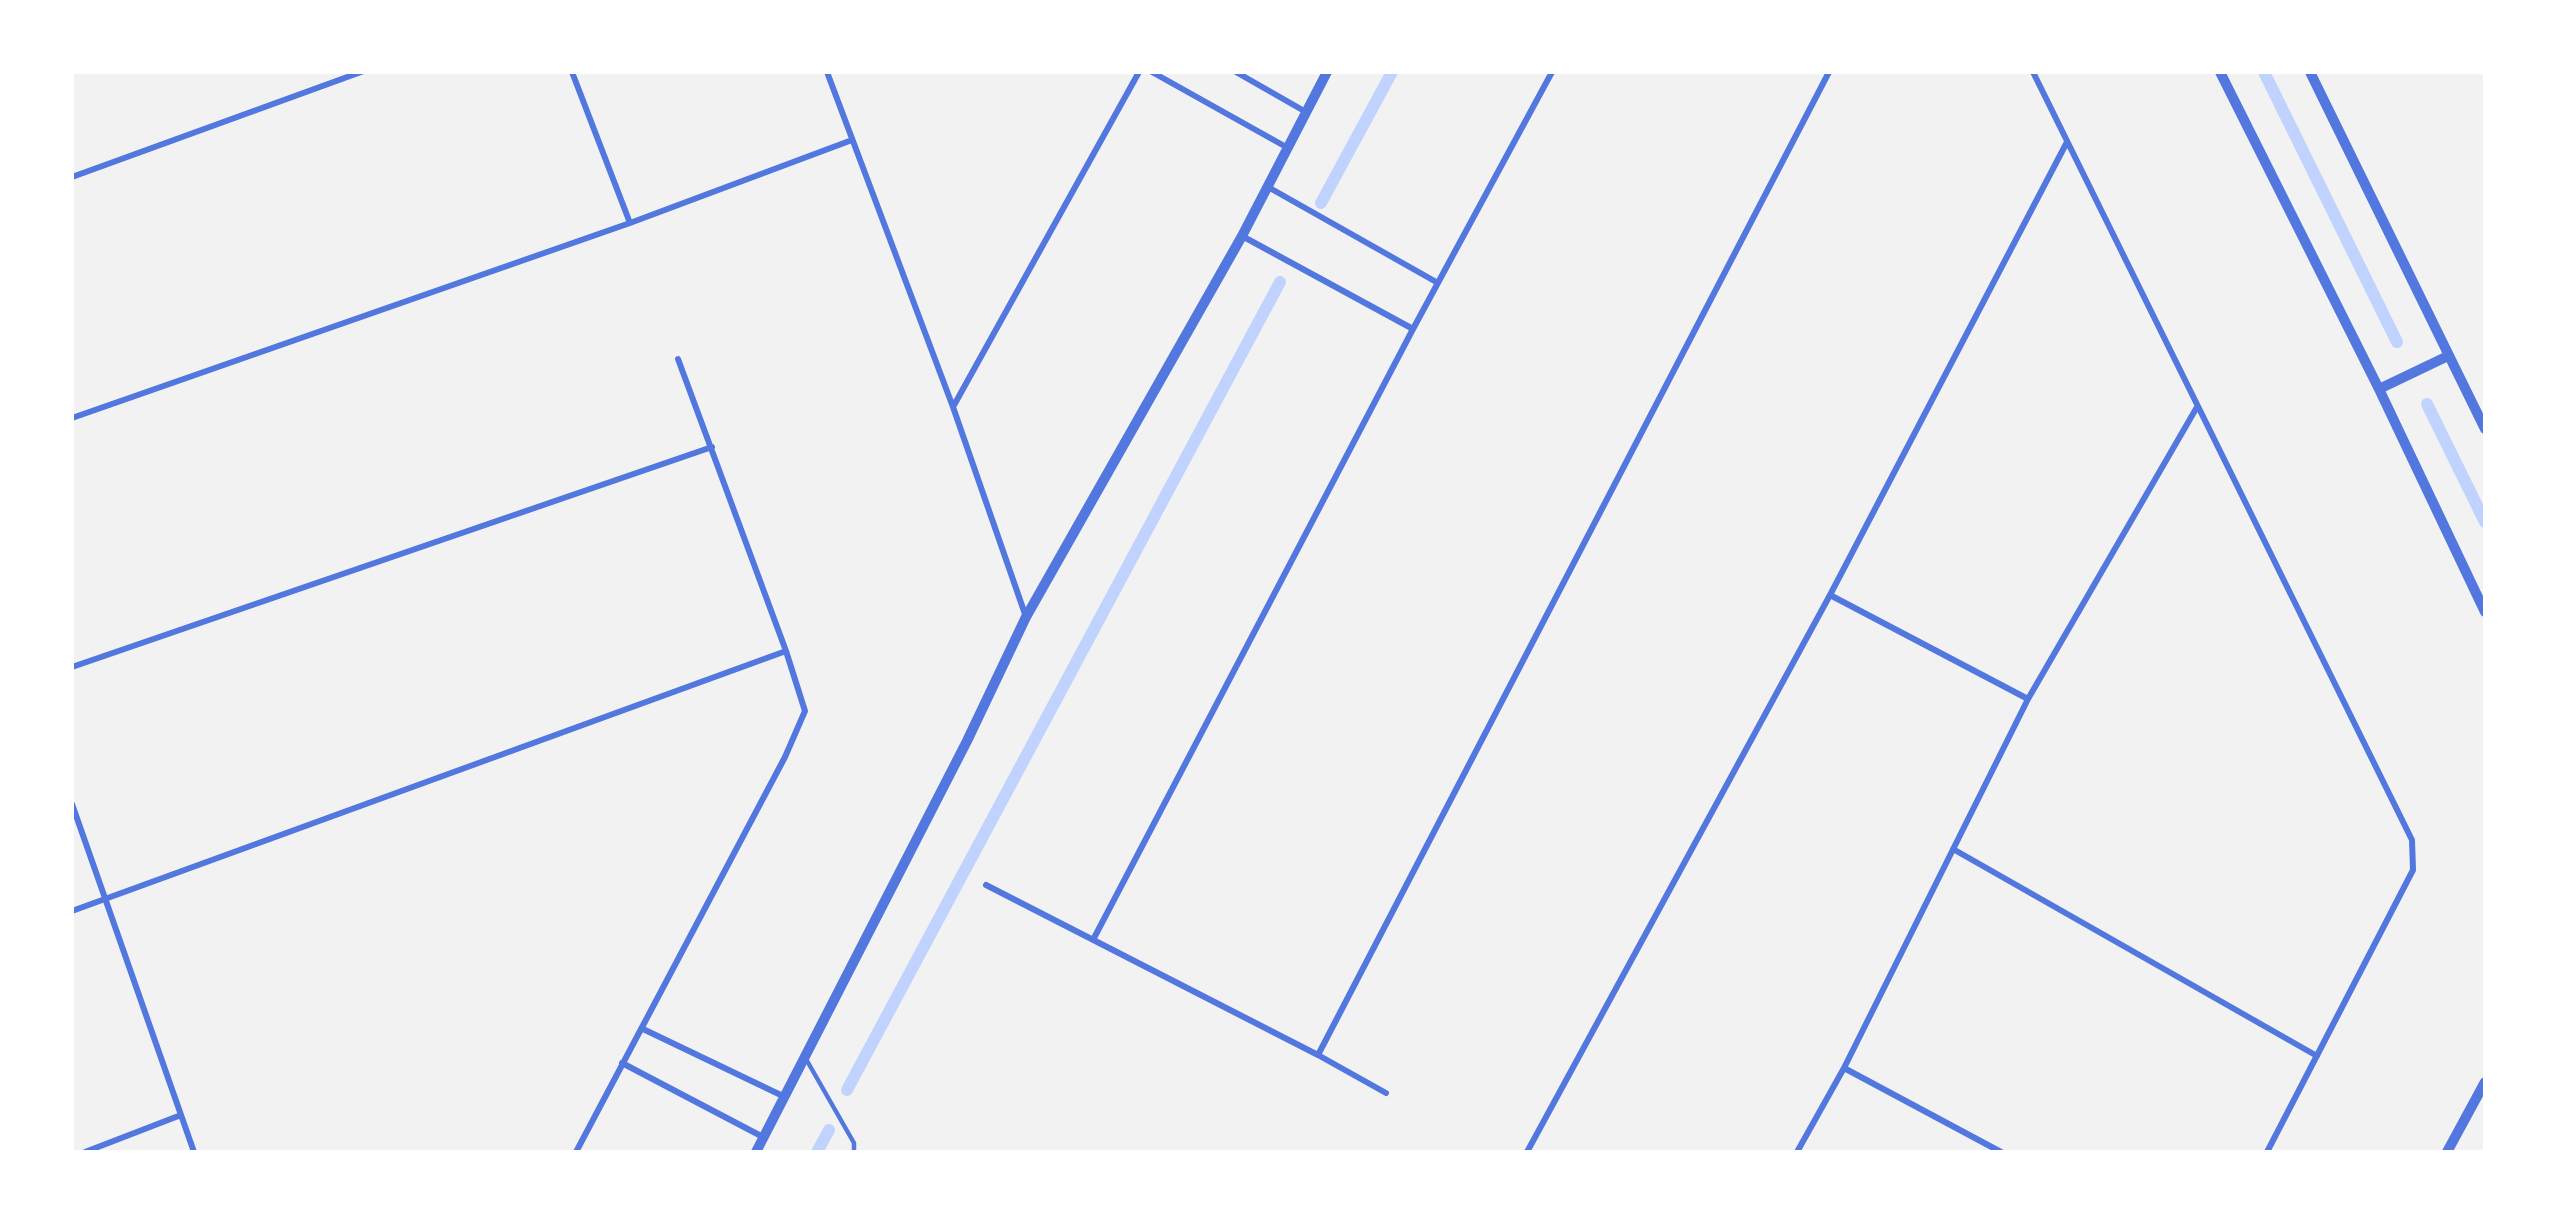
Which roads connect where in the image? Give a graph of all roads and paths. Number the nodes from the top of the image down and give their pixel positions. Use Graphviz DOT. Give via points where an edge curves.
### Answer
graph roads {
  1 [pos="361,72"];
  2 [pos="572,72"];
  3 [pos="827,72"];
  4 [pos="1139,72"];
  5 [pos="1152,72"];
  6 [pos="1236,72"];
  7 [pos="1327,72"];
  8 [pos="1551,72"];
  9 [pos="1829,72"];
  10 [pos="2033,72"];
  11 [pos="2220,72"];
  12 [pos="2310,72"];
  13 [pos="1305,112"];
  14 [pos="852,140"];
  15 [pos="2067,142"];
  16 [pos="1288,148"];
  17 [pos="72,177"];
  18 [pos="1268,187"];
  19 [pos="630,223"];
  20 [pos="1242,236"];
  21 [pos="1438,283"];
  22 [pos="1413,329"];
  23 [pos="2448,356"];
  24 [pos="678,359"];
  25 [pos="2379,389"];
  26 [pos="953,407"];
  27 [pos="2197,407"];
  28 [pos="72,418"];
  29 [pos="2485,429"];
  30 [pos="712,447"];
  31 [pos="1830,595"];
  32 [pos="2485,612"];
  33 [pos="1026,618"];
  34 [pos="786,651"];
  35 [pos="72,667"];
  36 [pos="2028,699"];
  37 [pos="72,804"];
  38 [pos="1953,849"];
  39 [pos="986,885"];
  40 [pos="106,898"];
  41 [pos="72,911"];
  42 [pos="1094,938"];
  43 [pos="643,1029"];
  44 [pos="1318,1055"];
  45 [pos="2318,1056"];
  46 [pos="805,1058"];
  47 [pos="622,1063"];
  48 [pos="1844,1068"];
  49 [pos="2485,1082"];
  50 [pos="1386,1093"];
  51 [pos="785,1097"];
  52 [pos="181,1115"];
  53 [pos="764,1137"];
  54 [pos="85,1152"];
  55 [pos="194,1152"];
  56 [pos="576,1152"];
  57 [pos="756,1152"];
  58 [pos="854,1152"];
  59 [pos="1527,1152"];
  60 [pos="1797,1152"];
  61 [pos="2001,1152"];
  62 [pos="2267,1152"];
  63 [pos="2447,1152"];
  1 -- 17 [label="street"];
  2 -- 19 [label="street"];
  3 -- 14 [label="street"];
  4 -- 26 [label="street"];
  5 -- 16 [label="street"];
  6 -- 13 [label="street"];
  7 -- 13 [label="street"];
  8 -- 21 [label="street"];
  9 -- 44 [label="street"];
  10 -- 15 [label="street"];
  11 -- 25 [label="street"];
  12 -- 23 [label="street"];
  13 -- 16 [label="street"];
  14 -- 19 [label="street"];
  14 -- 26 [label="street"];
  15 -- 27 [label="street"];
  15 -- 31 [label="street"];
  16 -- 18 [label="street"];
  18 -- 20 [label="street"];
  18 -- 21 [label="street"];
  19 -- 28 [label="street"];
  20 -- 22 [label="street"];
  20 -- 33 [label="street"];
  21 -- 22 [label="street"];
  22 -- 42 [label="street"];
  23 -- 25 [label="street"];
  23 -- 29 [label="street"];
  24 -- 30 [label="street"];
  25 -- 32 [label="street"];
  26 -- 33 [label="street"];
  27 -- 36 [label="street"];
  27 -- 45 [label="street" via="2412,840 2413,870"];
  30 -- 34 [label="street"];
  30 -- 35 [label="street"];
  31 -- 36 [label="street"];
  31 -- 59 [label="street"];
  33 -- 46 [label="street"];
  34 -- 40 [label="street"];
  34 -- 43 [label="street" via="805,711 785,757"];
  36 -- 38 [label="street"];
  37 -- 40 [label="street"];
  38 -- 45 [label="street"];
  38 -- 48 [label="street"];
  39 -- 42 [label="street"];
  40 -- 41 [label="street"];
  40 -- 52 [label="street"];
  42 -- 44 [label="street"];
  43 -- 47 [label="street"];
  43 -- 51 [label="street"];
  44 -- 50 [label="street"];
  45 -- 62 [label="street"];
  46 -- 51 [label="street"];
  46 -- 58 [label="lane" via="854,1143"];
  47 -- 53 [label="street"];
  47 -- 56 [label="street"];
  48 -- 60 [label="street"];
  48 -- 61 [label="street"];
  49 -- 63 [label="street"];
  51 -- 53 [label="street"];
  52 -- 54 [label="street"];
  52 -- 55 [label="street"];
  53 -- 57 [label="street"];
}
